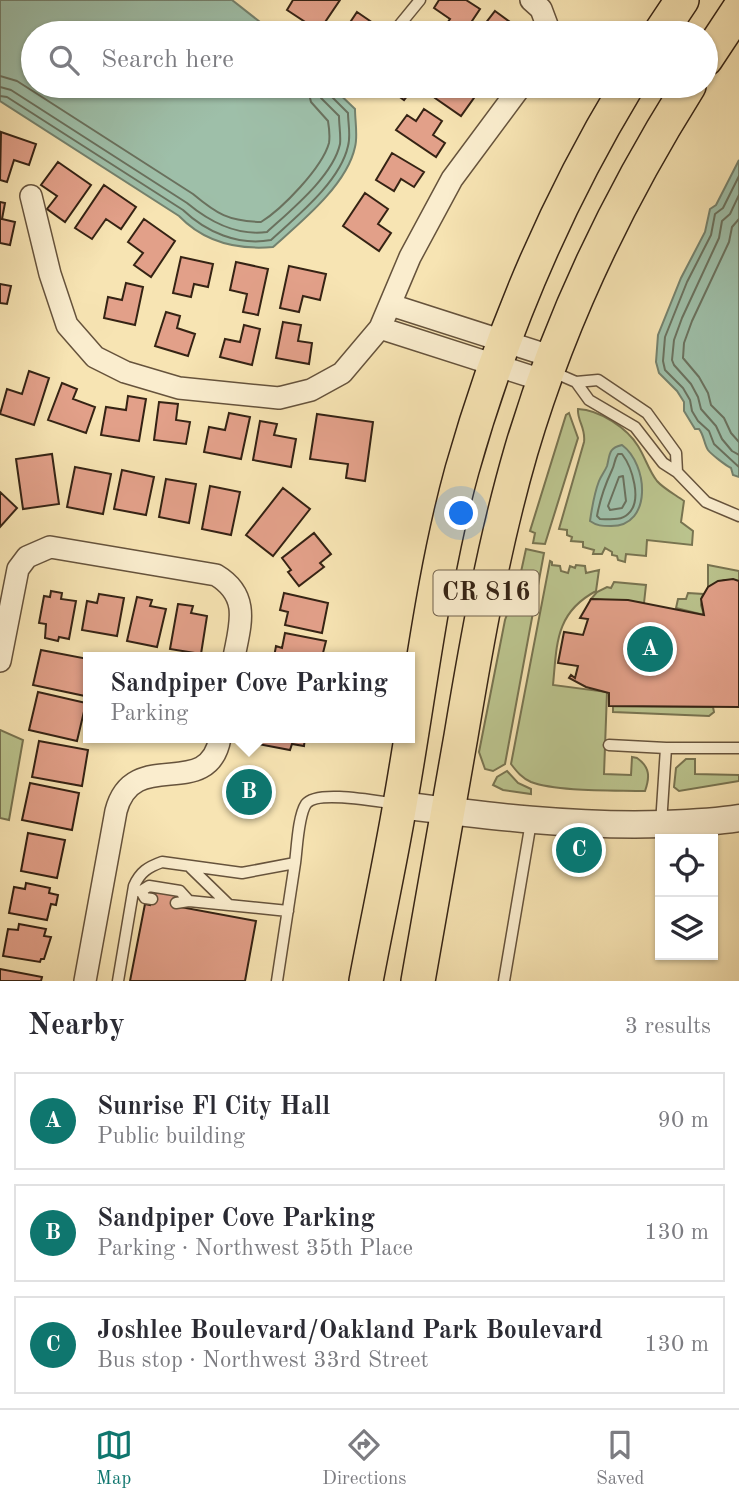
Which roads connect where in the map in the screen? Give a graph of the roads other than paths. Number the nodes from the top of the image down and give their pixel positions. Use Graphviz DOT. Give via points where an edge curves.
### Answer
graph roads {
  1 [pos="420,0"];
  2 [pos="531,0"];
  3 [pos="682,0"];
  4 [pos="739,9"];
  5 [pos="403,21"];
  6 [pos="546,21"];
  7 [pos="668,21"];
  8 [pos="718,41"];
  9 [pos="512,98"];
  10 [pos="620,98"];
  11 [pos="682,98"];
  12 [pos="31,196"];
  13 [pos="391,305"];
  14 [pos="380,328"];
  15 [pos="500,354"];
  16 [pos="556,373"];
  17 [pos="677,472"];
  18 [pos="739,516"];
  19 [pos="235,652"];
  20 [pos="0,661"];
  21 [pos="415,714"];
  22 [pos="219,743"];
  23 [pos="410,743"];
  24 [pos="609,745"];
  25 [pos="666,748"];
  26 [pos="739,748"];
  27 [pos="400,805"];
  28 [pos="448,811"];
  29 [pos="739,818"];
  30 [pos="531,819"];
  31 [pos="660,824"];
  32 [pos="295,863"];
  33 [pos="190,867"];
  34 [pos="137,891"];
  35 [pos="152,899"];
  36 [pos="189,901"];
  37 [pos="176,903"];
  38 [pos="229,905"];
  39 [pos="288,911"];
  40 [pos="85,981"];
  41 [pos="117,981"];
  42 [pos="277,981"];
  43 [pos="366,981"];
  44 [pos="418,981"];
  45 [pos="504,981"];
  1 -- 5 [label="lane"];
  2 -- 6 [label="street"];
  3 -- 7 [label="main road"];
  4 -- 8 [label="main road"];
  9 -- 13 [label="street" via="452,179 410,257"];
  10 -- 15 [label="main road, CR 816" via="565,201"];
  11 -- 16 [label="main road, CR 816" via="613,219 573,306"];
  12 -- 14 [label="street" via="67,325 95,357 125,372 179,388 279,398 311,390 342,373"];
  13 -- 14 [label="street"];
  13 -- 15 [label="street"];
  14 -- 15 [label="street"];
  15 -- 16 [label="street"];
  15 -- 21 [label="main road, CR 816" via="440,562"];
  16 -- 17 [label="lane" via="589,400 635,427 663,463"];
  16 -- 17 [label="lane" via="598,380 647,413 676,453"];
  16 -- 28 [label="main road, CR 816" via="521,450 500,529"];
  17 -- 18 [label="lane" via="706,502"];
  19 -- 20 [label="street" via="243,612 233,590 216,575 50,547 36,551 20,565"];
  22 -- 40 [label="street" via="203,767 144,776 120,799"];
  23 -- 27 [label="main road, CR 816"];
  24 -- 25 [label="lane"];
  25 -- 26 [label="lane"];
  25 -- 31 [label="lane"];
  27 -- 28 [label="street"];
  27 -- 32 [label="lane" via="336,797 311,800 303,813"];
  27 -- 43 [label="main road, CR 816"];
  28 -- 30 [label="street"];
  28 -- 44 [label="main road, CR 816"];
  29 -- 31 [label="street"];
  30 -- 31 [label="street"];
  30 -- 45 [label="lane"];
  32 -- 33 [label="lane" via="242,873"];
  32 -- 39 [label="lane"];
  33 -- 34 [label="lane" via="162,862 150,866 137,879"];
  33 -- 38 [label="lane"];
  34 -- 35 [label="lane"];
  34 -- 36 [label="lane" via="149,886 180,891"];
  34 -- 41 [label="lane"];
  36 -- 37 [label="lane"];
  36 -- 38 [label="lane"];
  38 -- 39 [label="lane"];
  39 -- 42 [label="lane"];
}
